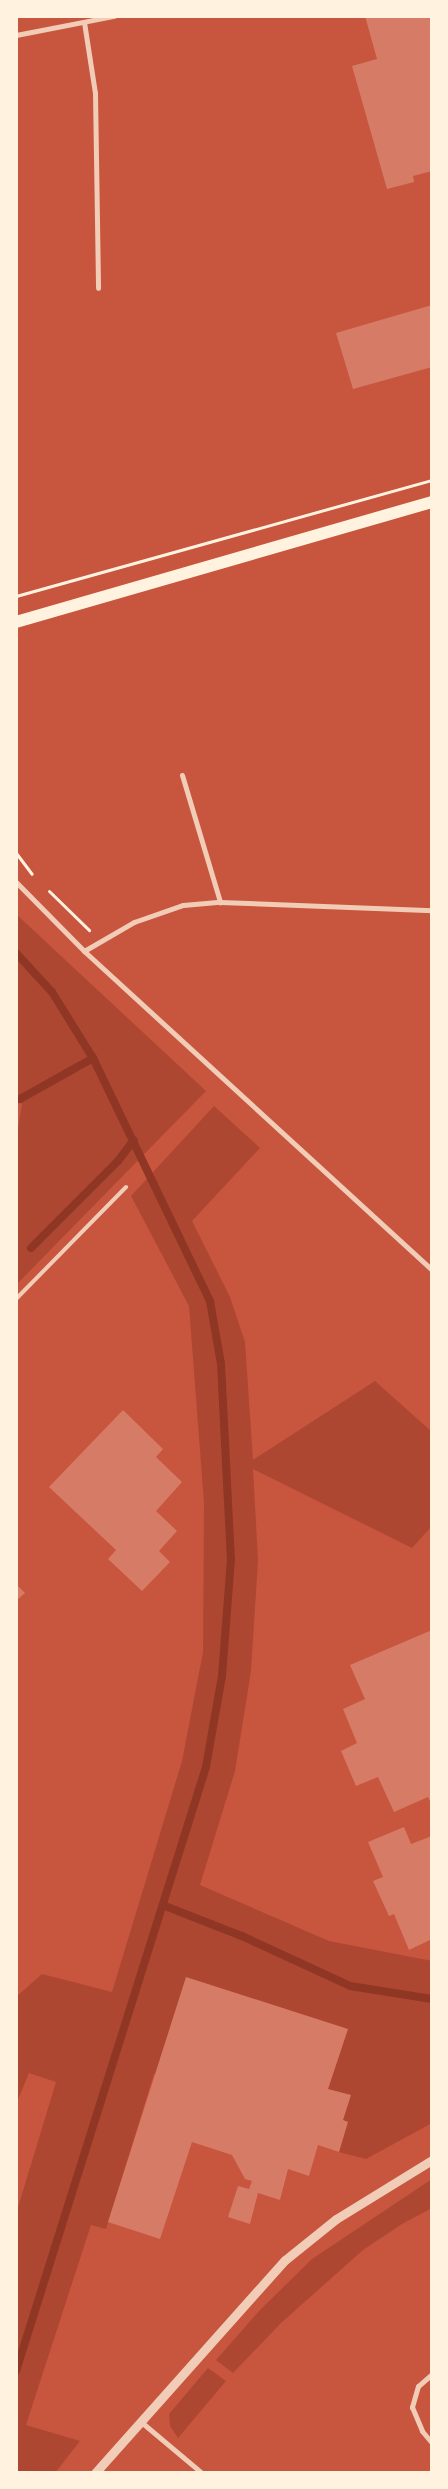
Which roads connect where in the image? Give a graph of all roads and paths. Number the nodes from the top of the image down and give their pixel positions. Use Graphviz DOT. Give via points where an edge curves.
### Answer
graph roads {
  1 [pos="114,16"];
  2 [pos="84,22"];
  3 [pos="16,35"];
  4 [pos="98,288"];
  5 [pos="432,480"];
  6 [pos="432,502"];
  7 [pos="16,596"];
  8 [pos="16,622"];
  9 [pos="182,775"];
  10 [pos="16,882"];
  11 [pos="220,902"];
  12 [pos="432,910"];
  13 [pos="84,951"];
  14 [pos="126,1187"];
  15 [pos="432,1270"];
  16 [pos="16,1299"];
  17 [pos="432,2160"];
  18 [pos="432,2374"];
  19 [pos="140,2421"];
  20 [pos="432,2443"];
  21 [pos="95,2473"];
  22 [pos="202,2473"];
  1 -- 2 [label="street"];
  2 -- 3 [label="street"];
  2 -- 4 [label="street" via="95,93"];
  5 -- 7 [label="path"];
  6 -- 8 [label="main road"];
  9 -- 11 [label="street"];
  10 -- 13 [label="street"];
  11 -- 12 [label="street"];
  11 -- 13 [label="street" via="183,904 159,911"];
  13 -- 15 [label="street"];
  14 -- 16 [label="lane"];
  17 -- 19 [label="street" via="336,2219 291,2255 266,2278"];
  18 -- 20 [label="street" via="418,2386 412,2407 422,2431"];
  19 -- 21 [label="street"];
  19 -- 22 [label="street"];
}
